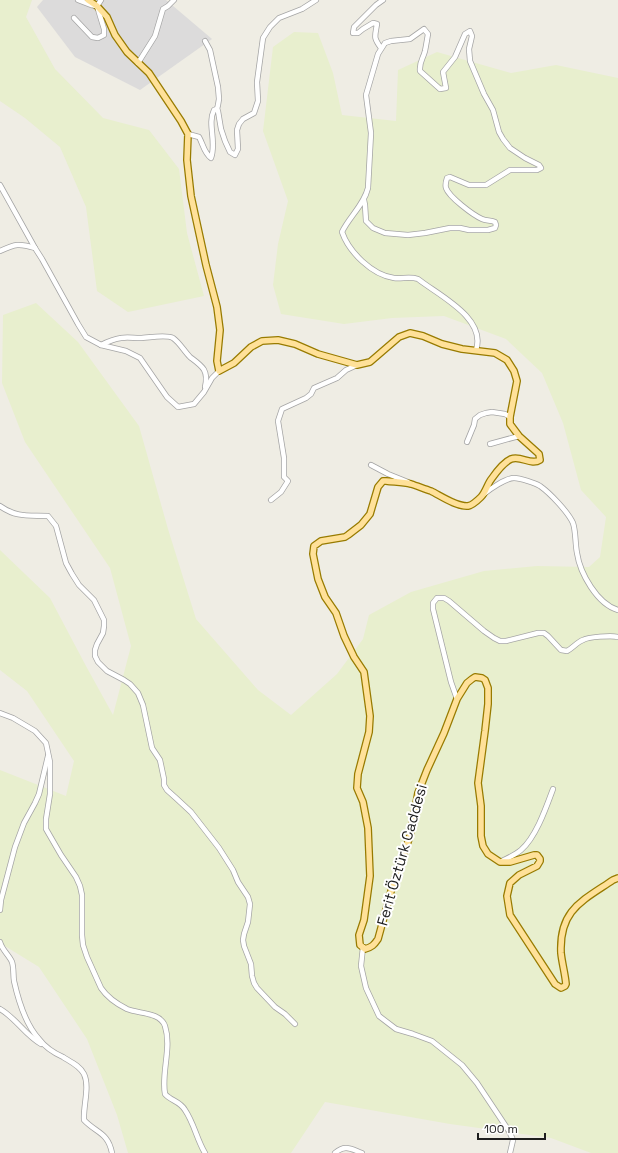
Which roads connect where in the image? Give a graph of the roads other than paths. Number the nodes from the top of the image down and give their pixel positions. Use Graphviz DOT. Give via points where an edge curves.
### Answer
graph roads {
  1 [pos="78,0"];
  2 [pos="88,0"];
  3 [pos="101,0"];
  4 [pos="174,0"];
  5 [pos="316,0"];
  6 [pos="383,0"];
  7 [pos="97,6"];
  8 [pos="74,18"];
  9 [pos="205,41"];
  10 [pos="381,48"];
  11 [pos="138,63"];
  12 [pos="217,109"];
  13 [pos="188,134"];
  14 [pos="0,185"];
  15 [pos="364,200"];
  16 [pos="35,248"];
  17 [pos="0,251"];
  18 [pos="100,345"];
  19 [pos="476,350"];
  20 [pos="358,365"];
  21 [pos="219,371"];
  22 [pos="204,392"];
  23 [pos="510,417"];
  24 [pos="519,436"];
  25 [pos="467,442"];
  26 [pos="490,444"];
  27 [pos="371,465"];
  28 [pos="411,484"];
  29 [pos="482,496"];
  30 [pos="271,500"];
  31 [pos="0,506"];
  32 [pos="618,610"];
  33 [pos="618,637"];
  34 [pos="457,699"];
  35 [pos="0,713"];
  36 [pos="48,755"];
  37 [pos="553,789"];
  38 [pos="500,862"];
  39 [pos="618,878"];
  40 [pos="0,910"];
  41 [pos="0,942"];
  42 [pos="362,947"];
  43 [pos="0,1009"];
  44 [pos="295,1024"];
  45 [pos="46,1047"];
  46 [pos="112,1153"];
  47 [pos="205,1153"];
  48 [pos="334,1153"];
  49 [pos="362,1153"];
  50 [pos="510,1153"];
  1 -- 7 [label="street"];
  2 -- 7 [label="main road"];
  3 -- 7 [label="street"];
  4 -- 11 [label="street" via="163,9 155,36"];
  5 -- 12 [label="street" via="302,9 278,18 266,32 257,82 258,101 254,113 239,124 238,149 235,155 230,152 225,141"];
  6 -- 10 [label="street" via="354,27 353,33 358,33 373,23 377,24 374,36"];
  7 -- 8 [label="street" via="104,35 92,37"];
  7 -- 11 [label="main road" via="107,17 127,52"];
  9 -- 12 [label="street" via="210,50 218,87"];
  10 -- 15 [label="street" via="366,95 371,133 368,188"];
  10 -- 15 [label="street" via="385,43 410,39 424,30 428,34 420,71 440,89 446,88 444,72 455,57 465,34 470,31 470,61 493,110 499,132 510,148 541,168 510,170 486,185 469,185 447,178 447,190 462,207 483,220 495,222 495,228 488,230 450,228 425,233 385,233 373,228 366,221"];
  11 -- 13 [label="main road" via="149,73"];
  12 -- 13 [label="street" via="211,115 211,158 206,154 199,137"];
  13 -- 21 [label="main road" via="187,160 191,196 217,307 220,330 217,361"];
  14 -- 16 [label="street"];
  15 -- 19 [label="street" via="342,232 351,249 364,264 381,273 393,278 418,279 445,297 473,324 478,344"];
  16 -- 17 [label="street" via="13,245"];
  16 -- 18 [label="street" via="86,337"];
  18 -- 22 [label="street" via="140,358 167,397 178,407 194,404"];
  18 -- 22 [label="street" via="121,338 172,337 200,364 206,374"];
  19 -- 20 [label="main road" via="442,344 410,333 399,337 370,362"];
  19 -- 23 [label="main road" via="495,353 507,360 514,370 517,381"];
  20 -- 21 [label="main road" via="278,340 262,341 251,347 234,364"];
  20 -- 30 [label="street" via="314,388 306,398 282,409 278,421 284,476 288,481 282,492"];
  21 -- 22 [label="street"];
  23 -- 24 [label="main road" via="510,424"];
  23 -- 25 [label="street" via="492,412 480,415 475,419"];
  24 -- 26 [label="street"];
  24 -- 29 [label="main road" via="539,454 540,460 534,462 521,458 512,459 503,465 490,481"];
  27 -- 28 [label="street"];
  28 -- 29 [label="main road, Ferit Öztürk Caddesi" via="462,505 473,504"];
  28 -- 42 [label="main road, Ferit Öztürk Caddesi" via="383,481 378,487 370,514 360,525 344,537 320,541 314,546 313,554 325,597 336,613 344,636 364,672 370,716 357,788 368,828 370,876 368,900 359,935"];
  29 -- 32 [label="street" via="514,478 540,486 570,517 575,529 578,559 590,587 608,605"];
  31 -- 44 [label="street" via="18,515 48,516 56,526 69,568 79,585 94,600 104,620 103,633 97,644 95,656 107,671 130,684 138,694 143,705 152,748 160,760 164,785 191,812 219,848 248,897 250,904 244,946 254,982 261,993"];
  33 -- 34 [label="street" via="588,638 568,651 561,650 544,633 500,640 484,631 450,601 438,598 433,603 433,609"];
  34 -- 38 [label="main road, Ferit Öztürk Caddesi" via="472,679 479,677 485,680 488,704 478,783 481,836 488,854"];
  34 -- 42 [label="main road, Ferit Öztürk Caddesi" via="418,793 410,836 378,939 370,948"];
  35 -- 36 [label="street" via="38,733 46,743"];
  36 -- 40 [label="street" via="39,794 15,847"];
  36 -- 47 [label="street" via="50,794 46,829 80,886 84,951 101,988 112,1000 126,1008 155,1016 163,1021 167,1047 165,1094 179,1102 186,1110"];
  37 -- 38 [label="street" via="539,824 526,846"];
  38 -- 39 [label="main road" via="510,862 534,855 540,859 537,866 518,875 510,883 507,896 510,915 555,984 561,988 566,984 561,953 563,927 568,916 578,903"];
  41 -- 45 [label="street" via="12,961 14,980 26,1017"];
  42 -- 50 [label="street" via="360,966 378,1016 396,1029 432,1041 462,1065 509,1131 513,1140"];
  43 -- 45 [label="street"];
  45 -- 46 [label="street" via="82,1070 85,1081 84,1120 104,1134"];
  48 -- 49 [label="street" via="340,1148"];
}
